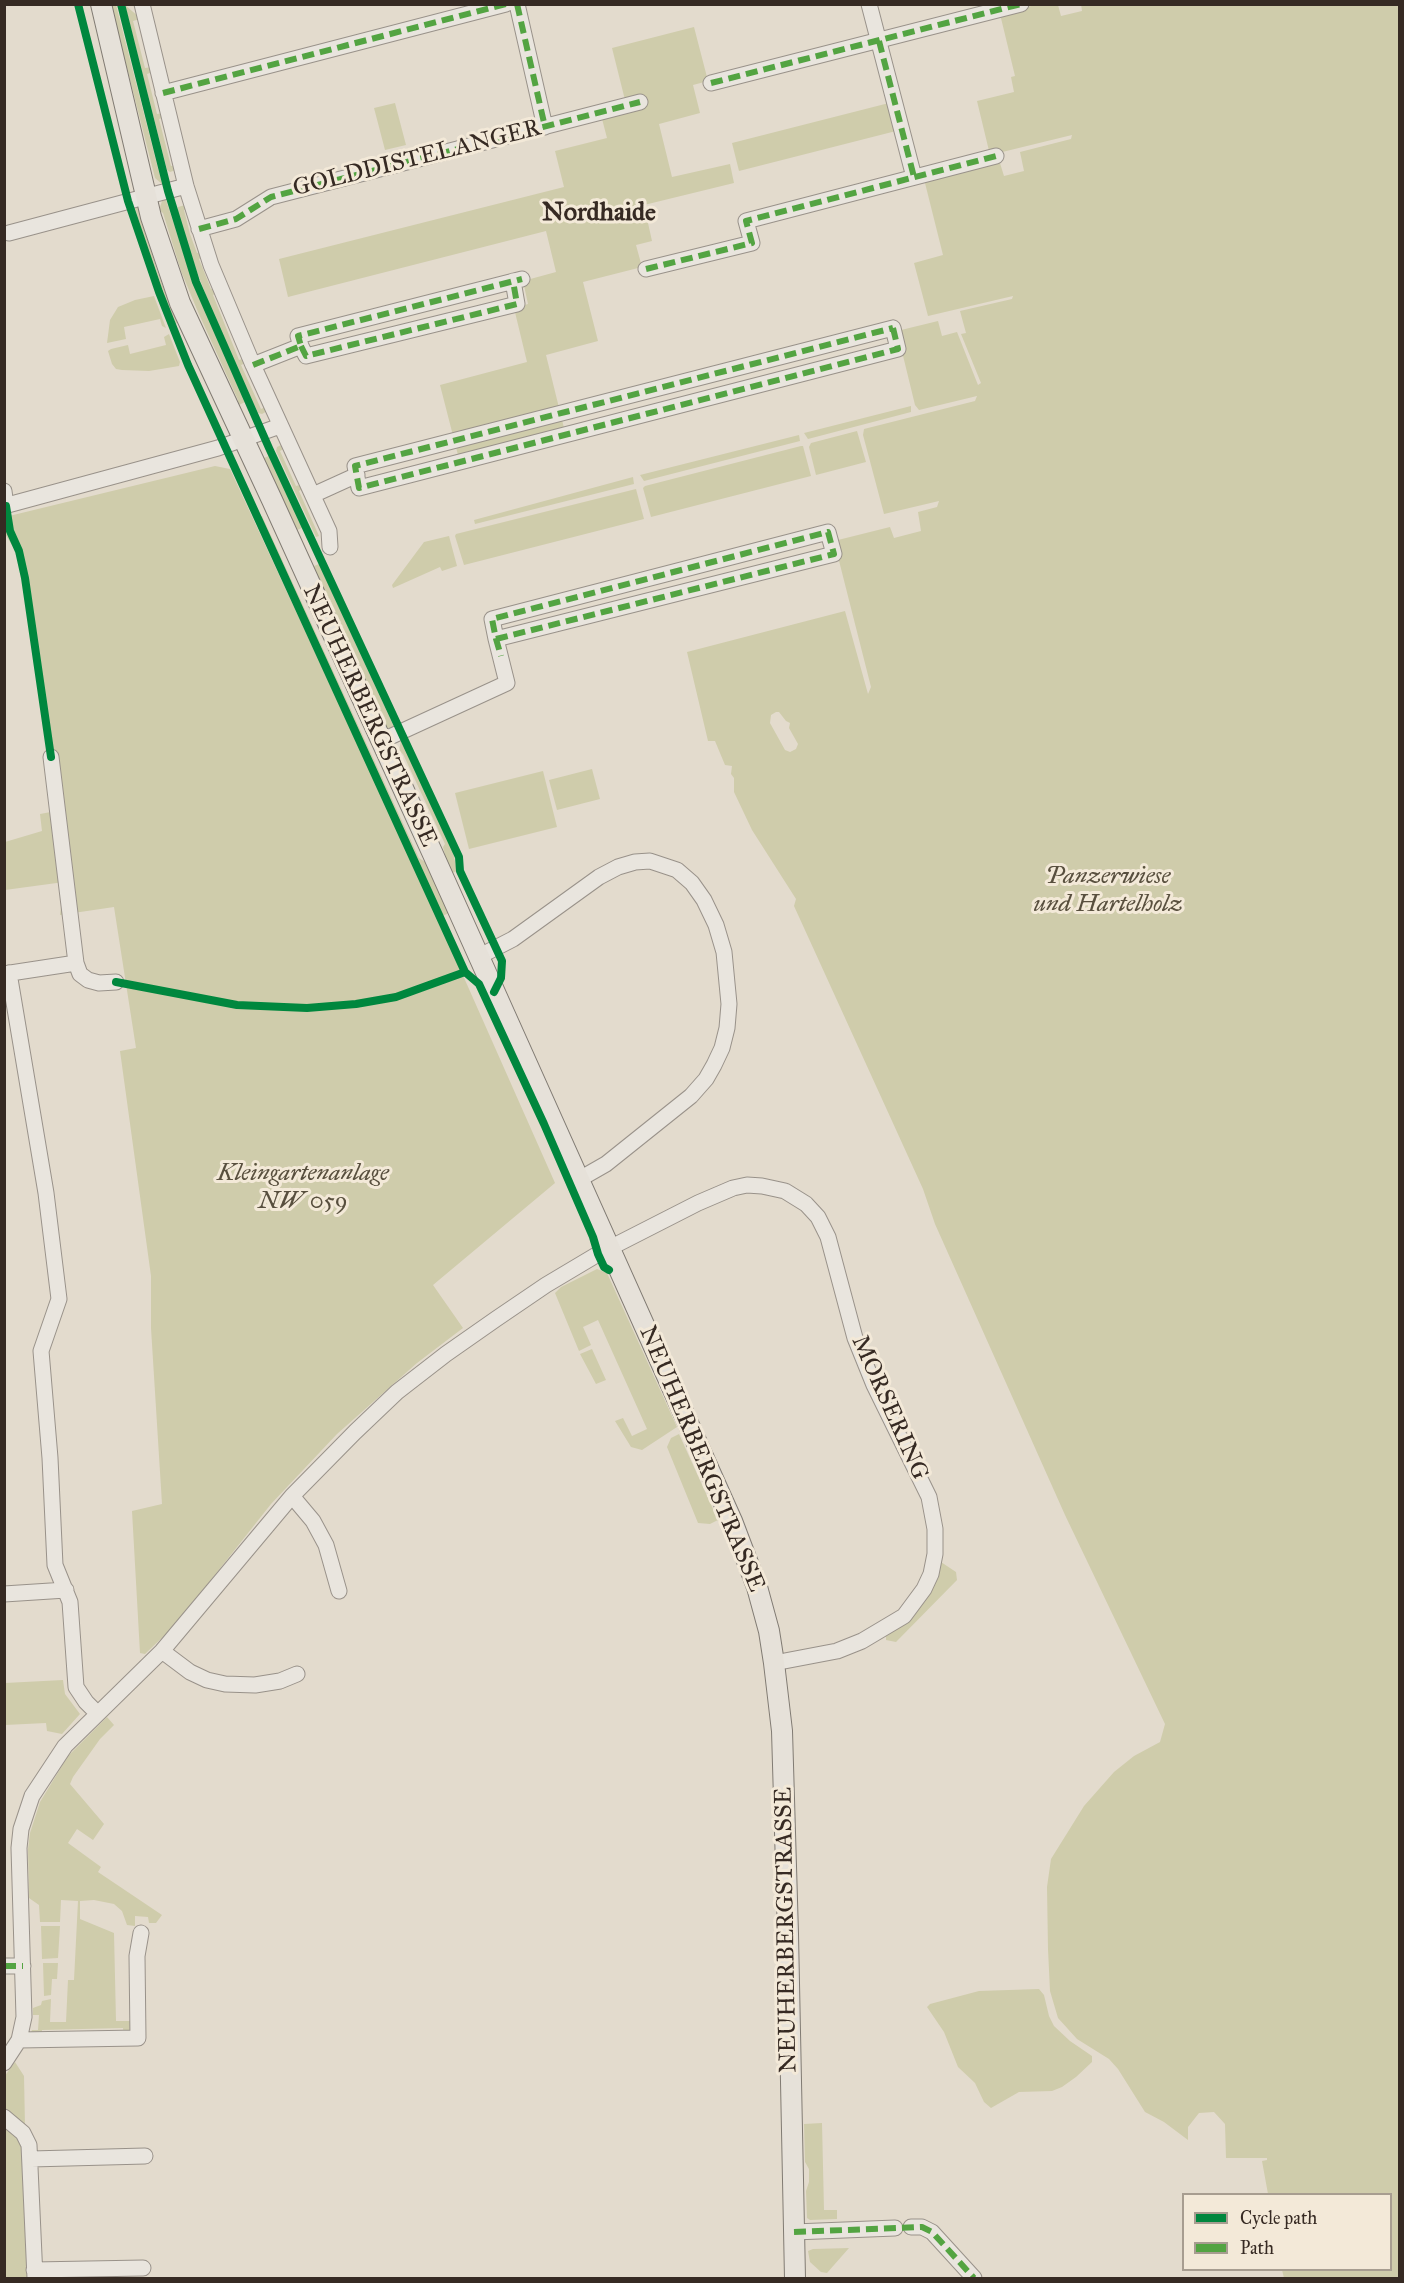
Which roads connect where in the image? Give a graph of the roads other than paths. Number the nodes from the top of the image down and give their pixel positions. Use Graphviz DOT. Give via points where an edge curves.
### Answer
graph roads {
  1 [pos="101,4"];
  2 [pos="142,4"];
  3 [pos="506,4"];
  4 [pos="517,4"];
  5 [pos="869,4"];
  6 [pos="1021,4"];
  7 [pos="879,41"];
  8 [pos="711,83"];
  9 [pos="163,93"];
  10 [pos="640,102"];
  11 [pos="545,127"];
  12 [pos="996,156"];
  13 [pos="914,177"];
  14 [pos="186,186"];
  15 [pos="146,196"];
  16 [pos="199,229"];
  17 [pos="9,234"];
  18 [pos="646,269"];
  19 [pos="325,329"];
  20 [pos="301,345"];
  21 [pos="330,350"];
  22 [pos="798,352"];
  23 [pos="253,365"];
  24 [pos="803,374"];
  25 [pos="634,394"];
  26 [pos="640,416"];
  27 [pos="280,426"];
  28 [pos="506,427"];
  29 [pos="243,440"];
  30 [pos="443,444"];
  31 [pos="512,449"];
  32 [pos="448,465"];
  33 [pos="357,475"];
  34 [pos="313,495"];
  35 [pos="5,501"];
  36 [pos="330,547"];
  37 [pos="662,573"];
  38 [pos="667,595"];
  39 [pos="496,639"];
  40 [pos="381,741"];
  41 [pos="51,757"];
  42 [pos="478,957"];
  43 [pos="76,963"];
  44 [pos="7,973"];
  45 [pos="116,982"];
  46 [pos="578,1180"];
  47 [pos="609,1249"];
  48 [pos="292,1496"];
  49 [pos="66,1590"];
  50 [pos="339,1591"];
  51 [pos="4,1594"];
  52 [pos="162,1651"];
  53 [pos="774,1663"];
  54 [pos="297,1674"];
  55 [pos="97,1713"];
  56 [pos="141,1933"];
  57 [pos="4,1966"];
  58 [pos="22,1966"];
  59 [pos="19,2040"];
  60 [pos="4,2063"];
  61 [pos="4,2117"];
  62 [pos="145,2156"];
  63 [pos="31,2160"];
  64 [pos="911,2227"];
  65 [pos="895,2228"];
  66 [pos="794,2232"];
  67 [pos="143,2268"];
  68 [pos="961,2271"];
  69 [pos="35,2274"];
  70 [pos="795,2278"];
  71 [pos="974,2278"];
  1 -- 15 [label="main road, NEUHERBERGSTRASSE"];
  2 -- 9 [label="street, NEUHERBERGSTRASSE"];
  3 -- 9 [label="street"];
  4 -- 11 [label="street"];
  5 -- 7 [label="street"];
  6 -- 7 [label="street"];
  7 -- 8 [label="street"];
  7 -- 13 [label="street"];
  9 -- 14 [label="street, NEUHERBERGSTRASSE"];
  10 -- 11 [label="street, GOLDDISTELANGER"];
  11 -- 16 [label="street, GOLDDISTELANGER" via="271,197 236,219"];
  12 -- 13 [label="street"];
  13 -- 18 [label="street" via="746,222 752,243"];
  14 -- 15 [label="street"];
  14 -- 16 [label="street, NEUHERBERGSTRASSE"];
  15 -- 17 [label="street"];
  15 -- 29 [label="main road, NEUHERBERGSTRASSE" via="180,303"];
  16 -- 23 [label="street, NEUHERBERGSTRASSE"];
  19 -- 20 [label="street" via="298,336"];
  19 -- 21 [label="street"];
  19 -- 21 [label="street" via="517,280 518,304"];
  20 -- 21 [label="street" via="306,356"];
  20 -- 23 [label="street"];
  22 -- 24 [label="street"];
  22 -- 24 [label="street" via="892,327 898,349"];
  22 -- 25 [label="street"];
  23 -- 27 [label="street, NEUHERBERGSTRASSE"];
  24 -- 26 [label="street"];
  25 -- 26 [label="street"];
  25 -- 28 [label="street"];
  26 -- 31 [label="street"];
  27 -- 29 [label="street"];
  27 -- 34 [label="street, NEUHERBERGSTRASSE"];
  28 -- 30 [label="street"];
  28 -- 31 [label="street"];
  29 -- 35 [label="street"];
  29 -- 40 [label="main road, NEUHERBERGSTRASSE"];
  30 -- 32 [label="street"];
  30 -- 33 [label="street" via="354,466"];
  31 -- 32 [label="street"];
  32 -- 33 [label="street" via="359,488"];
  33 -- 34 [label="street"];
  34 -- 36 [label="street, NEUHERBERGSTRASSE" via="329,531"];
  37 -- 38 [label="street"];
  37 -- 38 [label="street" via="828,532 834,554"];
  37 -- 39 [label="street" via="492,619"];
  38 -- 39 [label="street"];
  39 -- 40 [label="street" via="507,683"];
  40 -- 42 [label="main road, NEUHERBERGSTRASSE"];
  41 -- 43 [label="street"];
  42 -- 46 [label="main road, NEUHERBERGSTRASSE"];
  42 -- 46 [label="street" via="513,939 599,877 635,862 660,863 677,870 692,883 716,925 724,952 729,1004 727,1028 714,1065 691,1096 606,1164"];
  43 -- 44 [label="street"];
  43 -- 45 [label="street" via="80,974 88,980"];
  44 -- 49 [label="street" via="46,1193 59,1299 40,1351 55,1565"];
  46 -- 47 [label="main road, NEUHERBERGSTRASSE"];
  47 -- 48 [label="street, MORSERING" via="546,1285 397,1392"];
  47 -- 53 [label="main road, NEUHERBERGSTRASSE" via="736,1531 757,1587"];
  47 -- 53 [label="street, MORSERING" via="698,1203 747,1185 795,1196 818,1217 828,1237 855,1338 929,1497 934,1514 935,1554 924,1589 904,1616 837,1651"];
  48 -- 50 [label="street" via="313,1521 326,1545"];
  48 -- 52 [label="street, MORSERING"];
  49 -- 51 [label="street"];
  49 -- 55 [label="street" via="76,1687"];
  52 -- 54 [label="street" via="190,1672 225,1684 255,1685"];
  52 -- 55 [label="street, MORSERING"];
  53 -- 66 [label="main road, NEUHERBERGSTRASSE" via="782,1731"];
  55 -- 58 [label="street, MORSERING" via="65,1746 45,1775 32,1796 21,1829"];
  56 -- 59 [label="street" via="137,1956 138,2038"];
  57 -- 58 [label="street"];
  58 -- 59 [label="street, MORSERING" via="24,2017"];
  59 -- 60 [label="street"];
  61 -- 63 [label="street" via="23,2133"];
  62 -- 63 [label="street"];
  63 -- 69 [label="street"];
  64 -- 68 [label="street" via="932,2232"];
  65 -- 66 [label="street"];
  66 -- 70 [label="main road, NEUHERBERGSTRASSE"];
  67 -- 69 [label="street"];
  68 -- 71 [label="street"];
}
